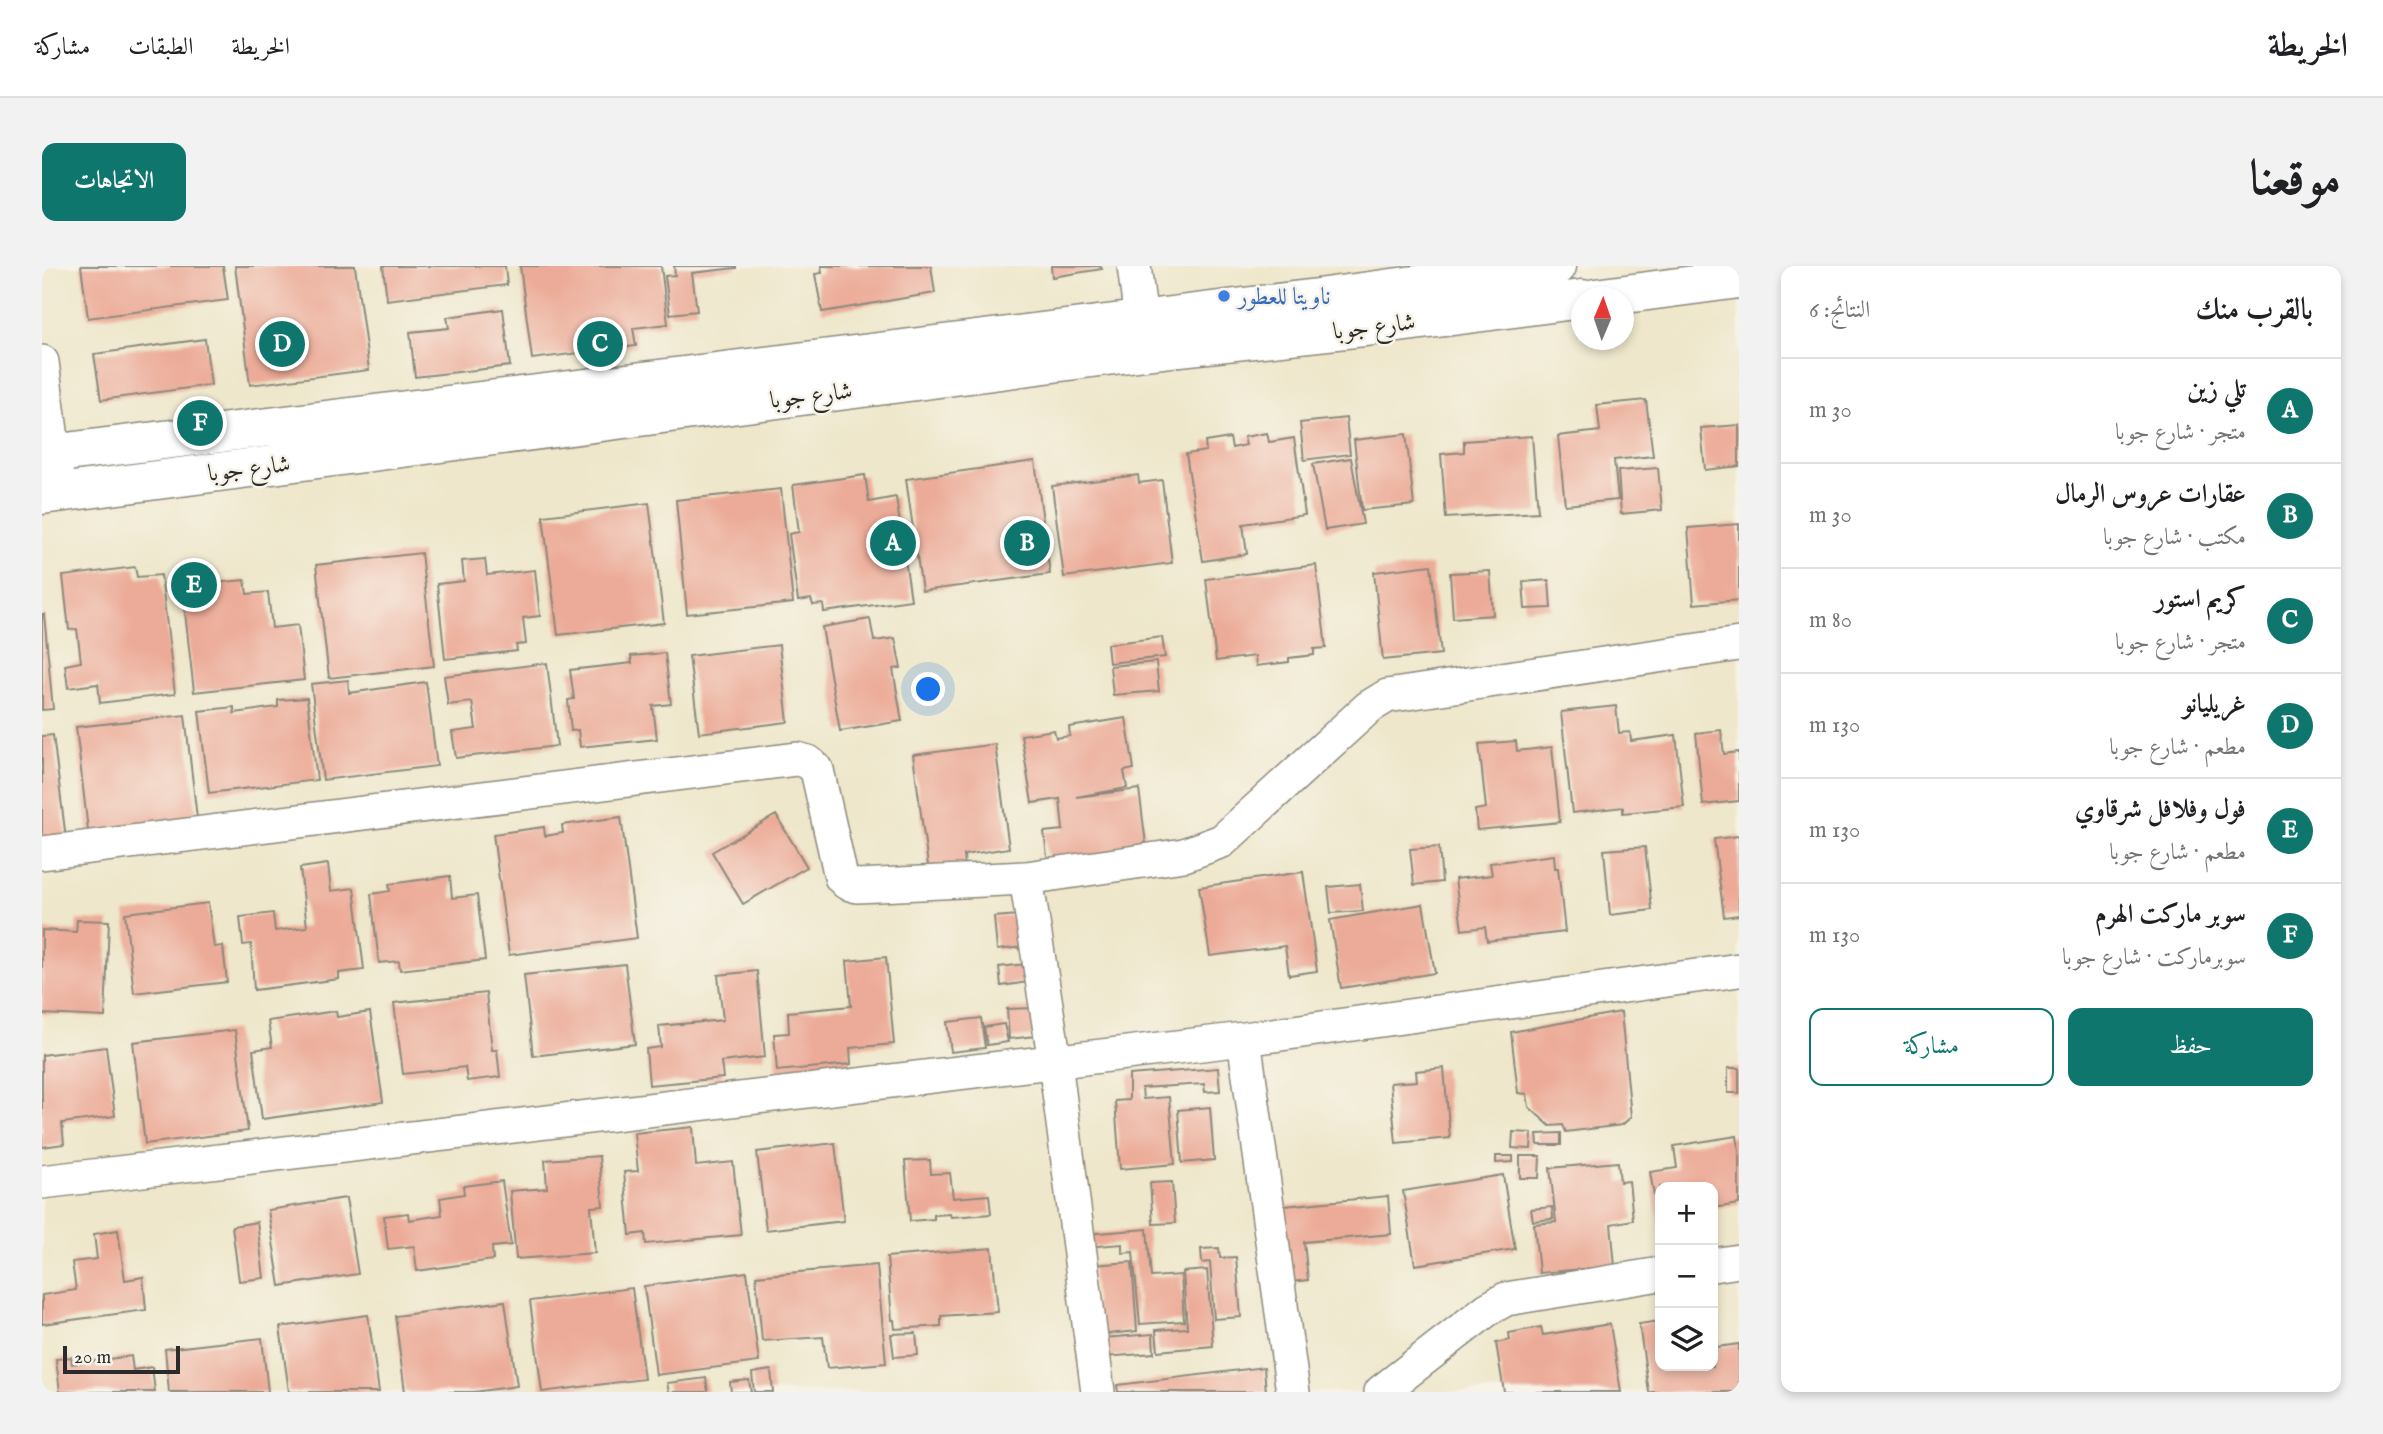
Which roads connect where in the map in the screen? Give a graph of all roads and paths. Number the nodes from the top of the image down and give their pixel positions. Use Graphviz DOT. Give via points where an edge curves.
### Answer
graph roads {
  1 [pos="1134,266"];
  2 [pos="1556,266"];
  3 [pos="1739,279"];
  4 [pos="1634,293"];
  5 [pos="1571,300"];
  6 [pos="1143,335"];
  7 [pos="42,362"];
  8 [pos="48,454"];
  9 [pos="51,494"];
  10 [pos="1739,644"];
  11 [pos="42,853"];
  12 [pos="1026,878"];
  13 [pos="1739,970"];
  14 [pos="1244,1039"];
  15 [pos="1055,1062"];
  16 [pos="42,1182"];
  17 [pos="1739,1261"];
  18 [pos="1718,1264"];
  19 [pos="1655,1275"];
  20 [pos="1098,1392"];
  21 [pos="1293,1392"];
  22 [pos="1381,1392"];
  1 -- 6 [label="street"];
  2 -- 6 [label="street, شارع جوبا" via="1317,298"];
  3 -- 4 [label="street"];
  5 -- 6 [label="street, شارع جوبا" via="1382,325"];
  6 -- 8 [label="street, شارع جوبا"];
  6 -- 9 [label="street, شارع جوبا"];
  7 -- 8 [label="street"];
  8 -- 9 [label="street"];
  10 -- 12 [label="street" via="1387,696 1222,841 1184,855"];
  11 -- 12 [label="street" via="797,759 817,770 841,877 847,883"];
  12 -- 15 [label="street"];
  13 -- 14 [label="street"];
  14 -- 15 [label="street"];
  14 -- 21 [label="street"];
  15 -- 16 [label="street"];
  15 -- 20 [label="street"];
  17 -- 18 [label="street"];
  19 -- 22 [label="street" via="1506,1299"];
}
